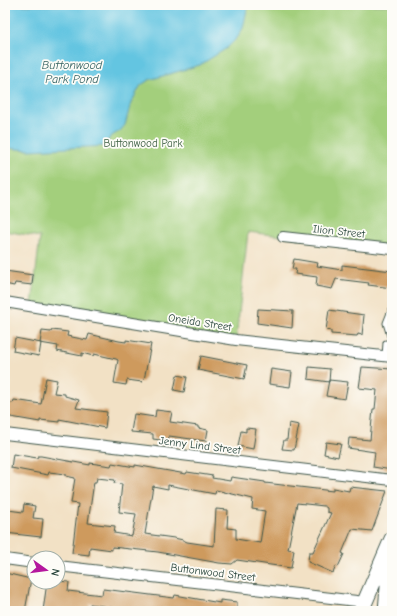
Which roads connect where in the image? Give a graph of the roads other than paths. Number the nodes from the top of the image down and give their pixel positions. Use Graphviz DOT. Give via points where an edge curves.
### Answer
graph roads {
  1 [pos="283,237"];
  2 [pos="392,249"];
  3 [pos="5,302"];
  4 [pos="392,308"];
  5 [pos="392,337"];
  6 [pos="392,344"];
  7 [pos="388,357"];
  8 [pos="5,434"];
  9 [pos="392,480"];
  10 [pos="392,540"];
  11 [pos="5,559"];
  12 [pos="26,562"];
  13 [pos="66,567"];
  14 [pos="363,606"];
  15 [pos="386,611"];
  1 -- 2 [label="street, Ilion Street"];
  3 -- 7 [label="street, Oneida Street" via="236,340"];
  4 -- 5 [label="lane" via="386,323"];
  6 -- 7 [label="lane" via="386,343"];
  8 -- 9 [label="street, Jenny Lind Street"];
  10 -- 14 [label="main road"];
  10 -- 15 [label="main road"];
  11 -- 12 [label="street"];
  13 -- 14 [label="street, Buttonwood Street"];
}
